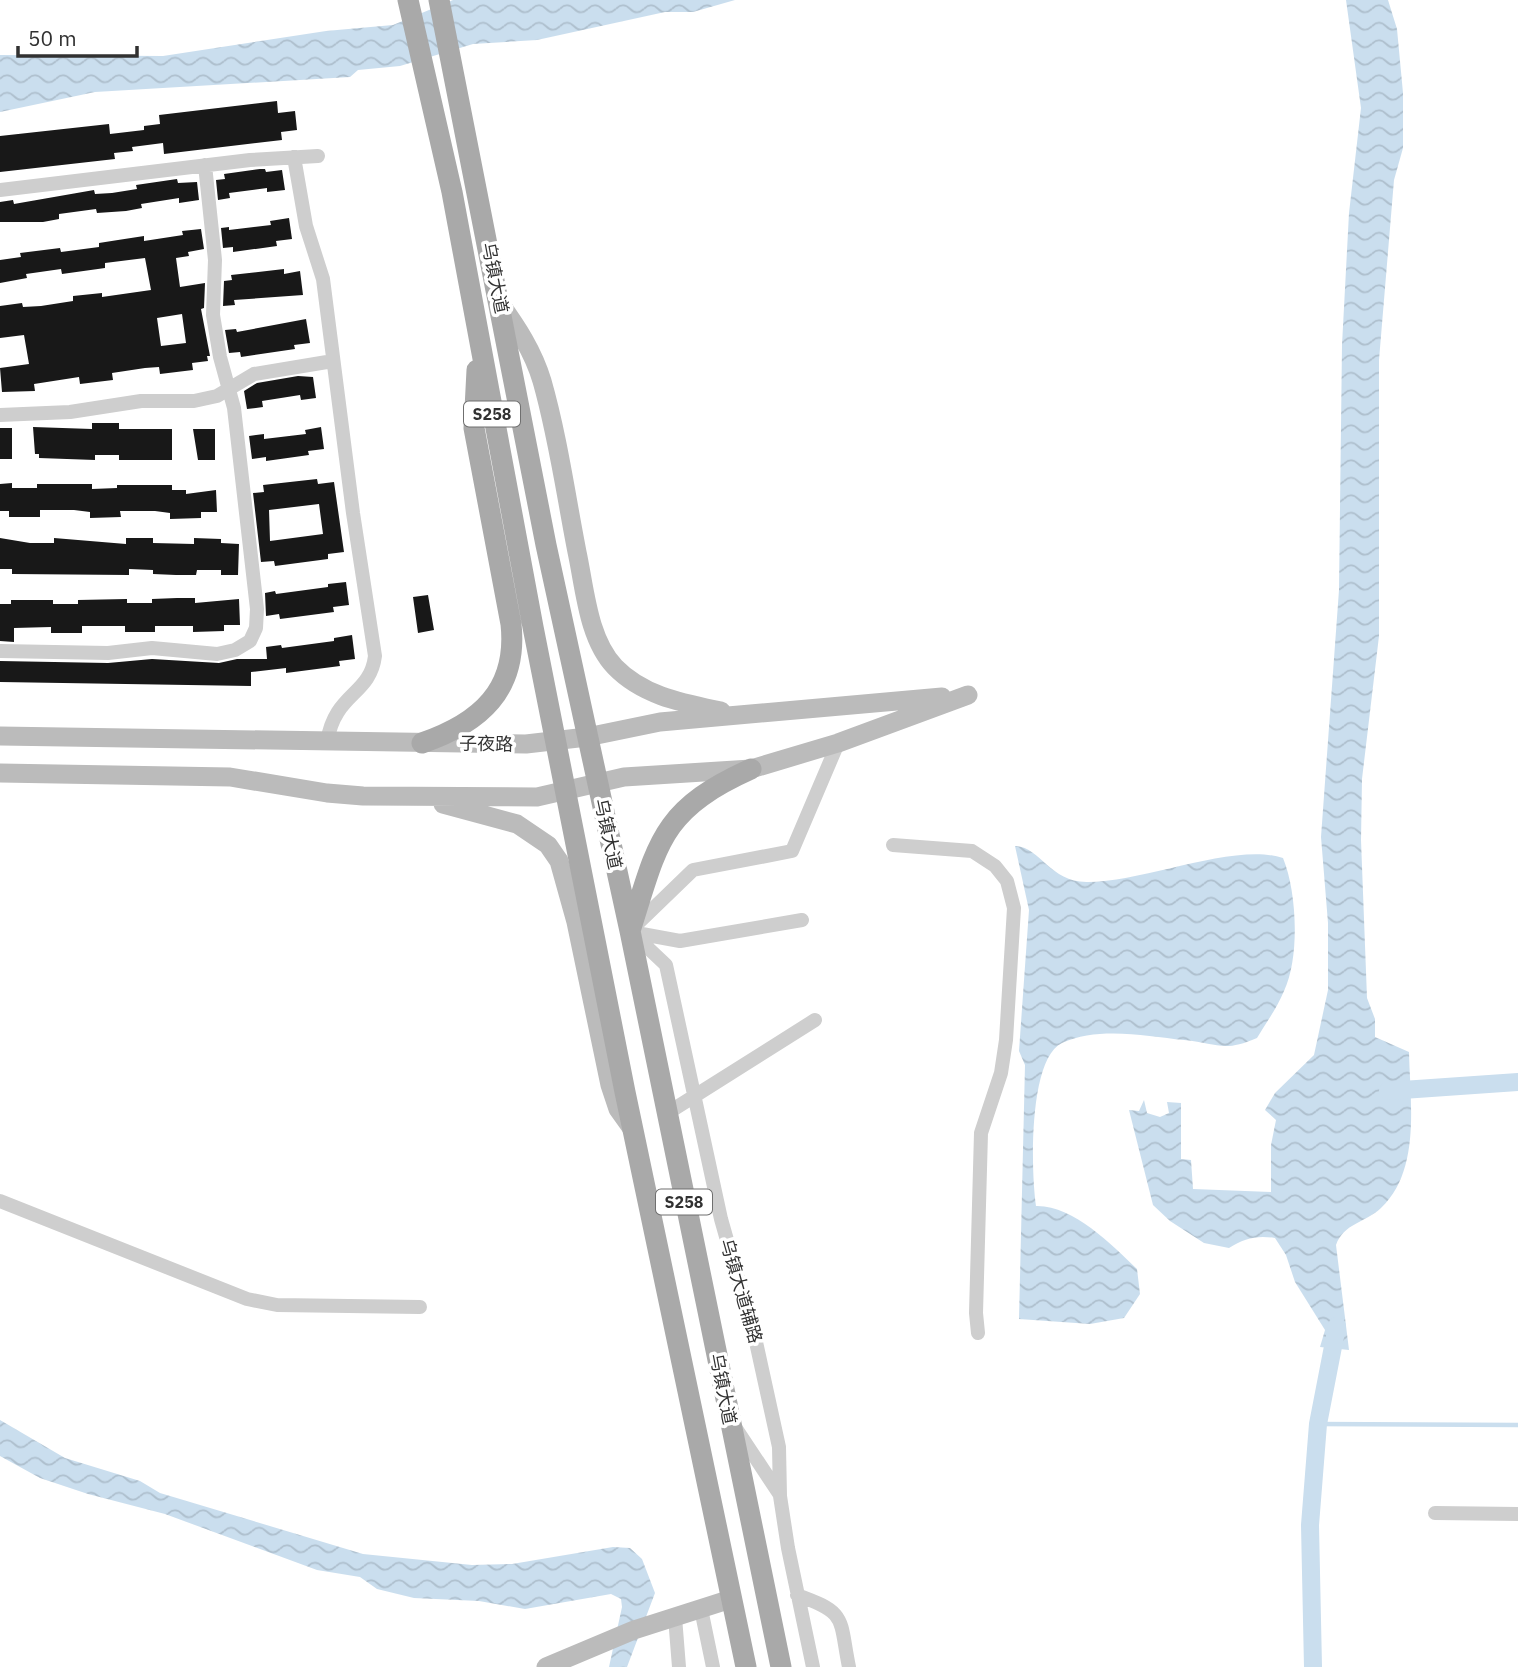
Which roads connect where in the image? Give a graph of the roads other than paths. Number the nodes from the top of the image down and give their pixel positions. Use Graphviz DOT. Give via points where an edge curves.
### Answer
graph roads {
  1 [pos="408,0"];
  2 [pos="439,0"];
  3 [pos="318,156"];
  4 [pos="294,157"];
  5 [pos="205,165"];
  6 [pos="0,190"];
  7 [pos="499,302"];
  8 [pos="479,346"];
  9 [pos="334,361"];
  10 [pos="228,388"];
  11 [pos="0,415"];
  12 [pos="0,651"];
  13 [pos="739,715"];
  14 [pos="0,736"];
  15 [pos="587,737"];
  16 [pos="327,742"];
  17 [pos="556,742"];
  18 [pos="422,743"];
  19 [pos="838,743"];
  20 [pos="751,769"];
  21 [pos="0,772"];
  22 [pos="598,782"];
  23 [pos="567,791"];
  24 [pos="408,796"];
  25 [pos="892,845"];
  26 [pos="802,919"];
  27 [pos="630,932"];
  28 [pos="815,1020"];
  29 [pos="694,1096"];
  30 [pos="666,1114"];
  31 [pos="634,1131"];
  32 [pos="683,1198"];
  33 [pos="0,1201"];
  34 [pos="649,1205"];
  35 [pos="420,1307"];
  36 [pos="978,1333"];
  37 [pos="728,1415"];
  38 [pos="780,1496"];
  39 [pos="1435,1513"];
  40 [pos="1518,1514"];
  41 [pos="797,1595"];
  42 [pos="731,1599"];
  43 [pos="701,1609"];
  44 [pos="671,1618"];
  45 [pos="546,1667"];
  46 [pos="679,1667"];
  47 [pos="713,1667"];
  48 [pos="746,1667"];
  49 [pos="781,1667"];
  50 [pos="813,1667"];
  51 [pos="849,1667"];
  1 -- 8 [label="main road, 乌镇大道 / S258" via="430,86"];
  2 -- 7 [label="main road, 乌镇大道 / S258"];
  3 -- 4 [label="street"];
  4 -- 5 [label="street"];
  4 -- 9 [label="street" via="306,226 323,279"];
  5 -- 6 [label="street"];
  5 -- 10 [label="street" via="215,260 213,315"];
  7 -- 13 [label="main road" via="525,339 541,379 585,591 606,657 651,692"];
  7 -- 15 [label="main road, 乌镇大道 / S258"];
  8 -- 17 [label="main road, 乌镇大道 / S258"];
  8 -- 18 [label="main road" via="474,428 511,624 512,653 501,687 489,704 461,727"];
  9 -- 10 [label="street" via="254,374"];
  9 -- 16 [label="street" via="375,656 368,679 334,712"];
  10 -- 11 [label="street" via="217,396 194,401 141,401 70,412"];
  10 -- 12 [label="street" via="257,609 257,628 250,641 217,654 152,648 108,653"];
  13 -- 15 [label="main road, 子夜路" via="660,722"];
  13 -- 19 [label="main road, 子夜路" via="968,695"];
  14 -- 16 [label="main road, 子夜路"];
  15 -- 17 [label="main road, 子夜路"];
  15 -- 22 [label="main road, 乌镇大道 / S258"];
  16 -- 18 [label="main road, 子夜路"];
  17 -- 18 [label="main road, 子夜路"];
  17 -- 23 [label="main road, 乌镇大道 / S258"];
  19 -- 20 [label="main road"];
  19 -- 27 [label="street" via="792,851 692,870"];
  20 -- 22 [label="main road" via="647,774"];
  20 -- 27 [label="main road" via="695,798 678,815 652,860"];
  21 -- 24 [label="main road" via="230,777 327,793"];
  22 -- 23 [label="main road"];
  22 -- 27 [label="main road, 乌镇大道 / S258"];
  23 -- 24 [label="main road" via="537,797"];
  23 -- 31 [label="main road, 乌镇大道 / S258"];
  24 -- 31 [label="main road" via="517,824 548,845 559,861 610,1085 618,1109"];
  25 -- 36 [label="street" via="972,851 995,866 1007,881 1014,908 1006,1040 1001,1073 981,1132"];
  26 -- 27 [label="street" via="680,941"];
  27 -- 29 [label="street, 乌镇大道辅路" via="666,965"];
  27 -- 30 [label="main road, 乌镇大道 / S258"];
  28 -- 29 [label="street"];
  29 -- 30 [label="street"];
  29 -- 38 [label="street, 乌镇大道辅路" via="779,1447"];
  30 -- 32 [label="main road, 乌镇大道 / S258"];
  31 -- 34 [label="main road, 乌镇大道 / S258"];
  32 -- 34 [label="main road"];
  32 -- 37 [label="main road, 乌镇大道 / S258"];
  33 -- 35 [label="street" via="247,1298 277,1305"];
  34 -- 42 [label="main road, 乌镇大道 / S258"];
  37 -- 38 [label="street"];
  37 -- 49 [label="main road, 乌镇大道 / S258"];
  38 -- 41 [label="street, 乌镇大道辅路"];
  39 -- 40 [label="street"];
  41 -- 50 [label="street, 乌镇大道辅路"];
  41 -- 51 [label="street" via="829,1606 839,1618"];
  42 -- 43 [label="main road"];
  42 -- 48 [label="main road, 乌镇大道 / S258"];
  43 -- 44 [label="main road"];
  43 -- 47 [label="street"];
  44 -- 45 [label="main road"];
  44 -- 46 [label="street"];
}
